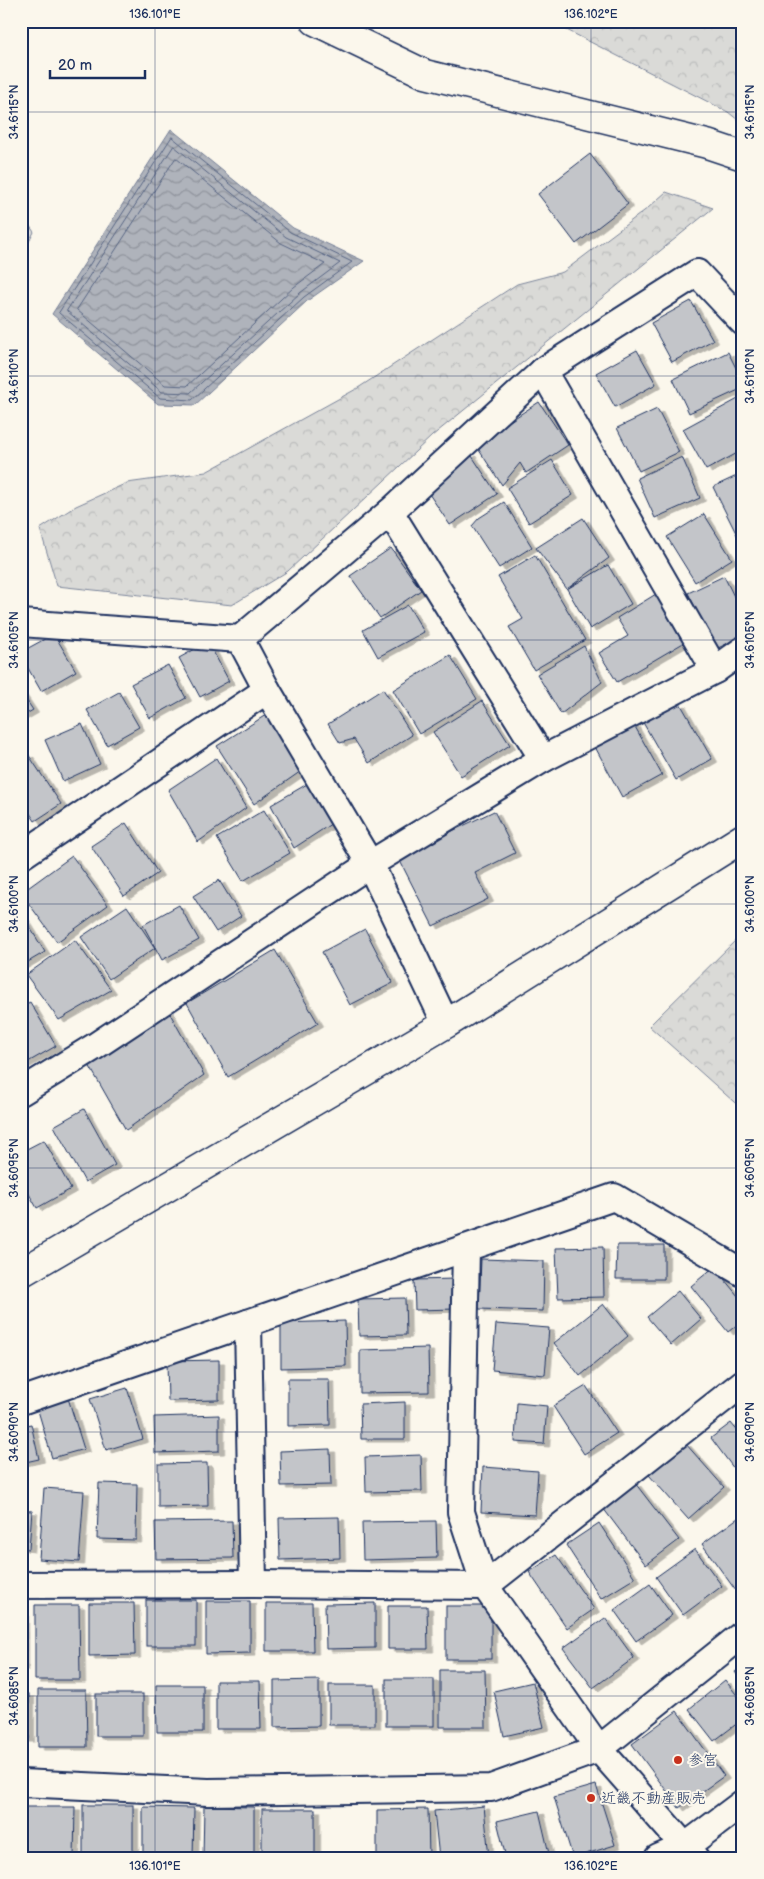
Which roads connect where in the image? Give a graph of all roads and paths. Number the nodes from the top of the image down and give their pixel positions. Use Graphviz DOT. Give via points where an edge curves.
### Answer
graph roads {
  1 [pos="315,21"];
  2 [pos="743,156"];
  3 [pos="743,322"];
  4 [pos="543,371"];
  5 [pos="390,512"];
  6 [pos="24,625"];
  7 [pos="240,639"];
  8 [pos="743,650"];
  9 [pos="715,670"];
  10 [pos="267,690"];
  11 [pos="543,760"];
  12 [pos="743,838"];
  13 [pos="21,856"];
  14 [pos="370,864"];
  15 [pos="446,1024"];
  16 [pos="21,1092"];
  17 [pos="466,1248"];
  18 [pos="743,1273"];
  19 [pos="21,1274"];
  20 [pos="248,1323"];
  21 [pos="743,1383"];
  22 [pos="21,1401"];
  23 [pos="253,1584"];
  24 [pos="21,1585"];
  25 [pos="485,1586"];
  26 [pos="743,1634"];
  27 [pos="599,1749"];
  28 [pos="21,1783"];
  29 [pos="743,1803"];
  30 [pos="690,1852"];
  31 [pos="658,1858"];
  1 -- 2 [label="street" via="425,74 708,144"];
  3 -- 4 [label="street" via="698,273"];
  4 -- 5 [label="street"];
  4 -- 9 [label="street"];
  5 -- 7 [label="street"];
  5 -- 11 [label="street"];
  6 -- 7 [label="street"];
  7 -- 10 [label="street"];
  8 -- 9 [label="street"];
  9 -- 11 [label="street"];
  10 -- 13 [label="street"];
  10 -- 14 [label="street"];
  11 -- 14 [label="street"];
  12 -- 15 [label="street"];
  14 -- 15 [label="street"];
  14 -- 16 [label="street"];
  15 -- 19 [label="street"];
  17 -- 18 [label="street" via="614,1197"];
  17 -- 20 [label="street"];
  17 -- 25 [label="street" via="461,1512"];
  20 -- 22 [label="street"];
  20 -- 23 [label="street"];
  21 -- 25 [label="street"];
  23 -- 24 [label="street"];
  23 -- 25 [label="street"];
  25 -- 27 [label="street"];
  26 -- 27 [label="street"];
  27 -- 28 [label="street" via="491,1788 208,1792"];
  27 -- 30 [label="street"];
  29 -- 30 [label="street"];
  30 -- 31 [label="street"];
}
